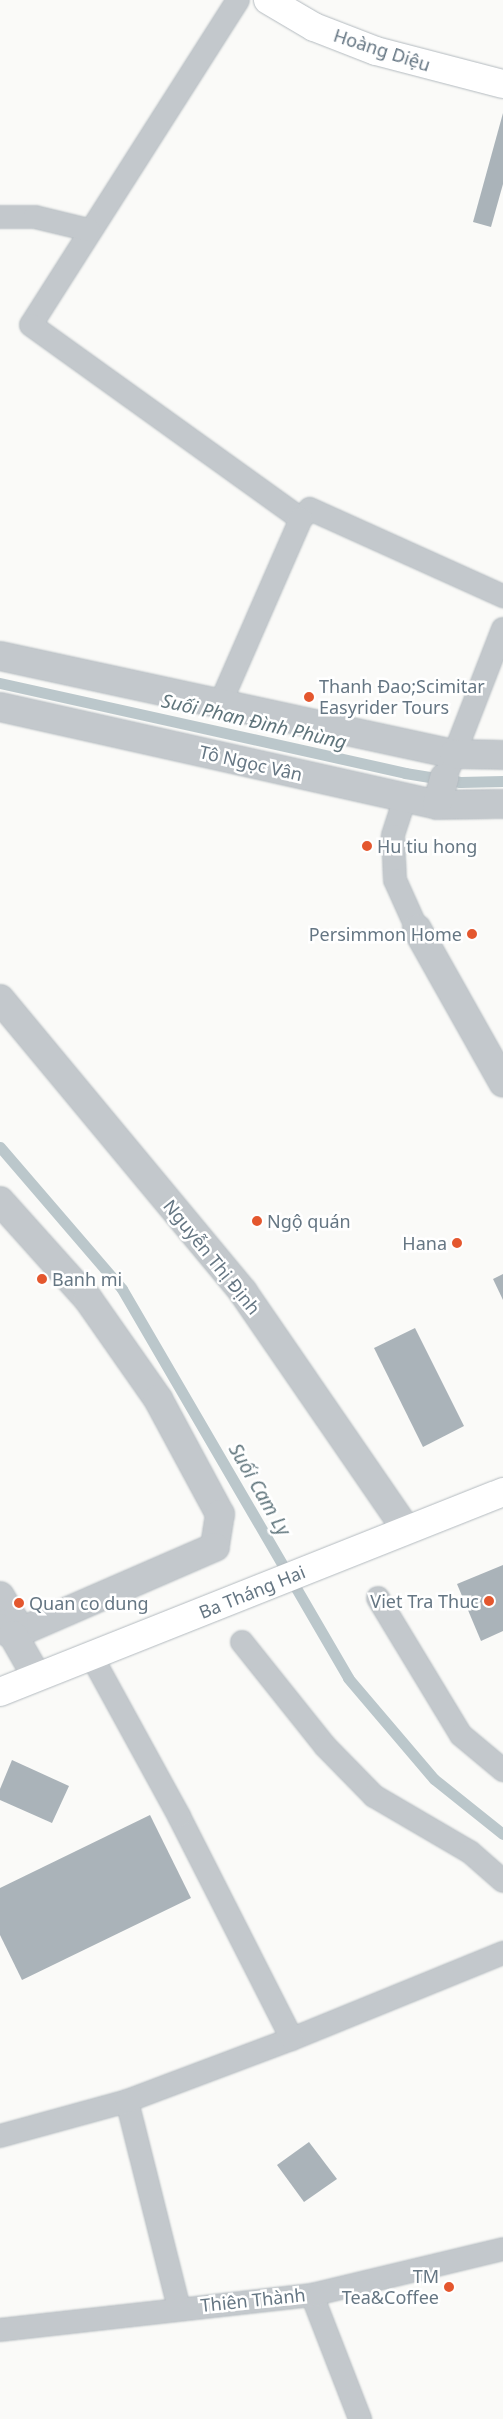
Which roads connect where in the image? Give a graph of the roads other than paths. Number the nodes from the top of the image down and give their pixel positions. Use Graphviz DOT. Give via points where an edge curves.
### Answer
graph roads {
  1 [pos="238,0"];
  2 [pos="268,0"];
  3 [pos="503,84"];
  4 [pos="0,217"];
  5 [pos="89,230"];
  6 [pos="301,519"];
  7 [pos="503,596"];
  8 [pos="503,629"];
  9 [pos="0,656"];
  10 [pos="220,704"];
  11 [pos="0,707"];
  12 [pos="503,755"];
  13 [pos="443,784"];
  14 [pos="405,798"];
  15 [pos="503,804"];
  16 [pos="417,929"];
  17 [pos="0,999"];
  18 [pos="503,1082"];
  19 [pos="0,1201"];
  20 [pos="503,1492"];
  21 [pos="406,1530"];
  22 [pos="0,1596"];
  23 [pos="378,1598"];
  24 [pos="7,1632"];
  25 [pos="242,1642"];
  26 [pos="91,1655"];
  27 [pos="37,1677"];
  28 [pos="0,1692"];
  29 [pos="503,1770"];
  30 [pos="503,1881"];
  31 [pos="503,1953"];
  32 [pos="292,2039"];
  33 [pos="127,2101"];
  34 [pos="0,2136"];
  35 [pos="503,2249"];
  36 [pos="312,2295"];
  37 [pos="179,2308"];
  38 [pos="0,2330"];
  39 [pos="360,2419"];
  1 -- 5 [label="lane"];
  2 -- 3 [label="main road, Hoàng Diệu" via="314,27 376,52"];
  4 -- 5 [label="lane" via="35,217"];
  5 -- 6 [label="lane" via="31,324"];
  6 -- 7 [label="lane" via="310,509"];
  6 -- 10 [label="lane"];
  8 -- 13 [label="lane"];
  9 -- 10 [label="street, Tô Ngọc Vân"];
  10 -- 13 [label="street, Tô Ngọc Vân"];
  11 -- 14 [label="street, Tô Ngọc Vân"];
  12 -- 13 [label="street, Tô Ngọc Vân"];
  13 -- 14 [label="street, Tô Ngọc Vân"];
  13 -- 15 [label="street, Tô Ngọc Vân"];
  14 -- 16 [label="lane" via="393,836 395,880"];
  16 -- 18 [label="street"];
  17 -- 21 [label="street, Nguyễn Thị Định" via="243,1292"];
  19 -- 24 [label="street" via="88,1299 158,1400 220,1514 215,1547"];
  20 -- 21 [label="main road, Ba Tháng Hai"];
  21 -- 26 [label="main road, Ba Tháng Hai"];
  22 -- 24 [label="street" via="14,1620"];
  23 -- 29 [label="lane" via="461,1735"];
  24 -- 27 [label="street"];
  25 -- 30 [label="lane" via="325,1746 374,1796 470,1852"];
  26 -- 27 [label="main road, Ba Tháng Hai"];
  26 -- 32 [label="lane" via="179,1816"];
  27 -- 28 [label="main road, Ba Tháng Hai"];
  31 -- 32 [label="lane"];
  32 -- 33 [label="lane"];
  33 -- 34 [label="lane"];
  33 -- 37 [label="lane"];
  35 -- 36 [label="lane, Thiên Thành"];
  36 -- 37 [label="lane, Thiên Thành"];
  36 -- 39 [label="lane"];
  37 -- 38 [label="lane, Thiên Thành"];
}
